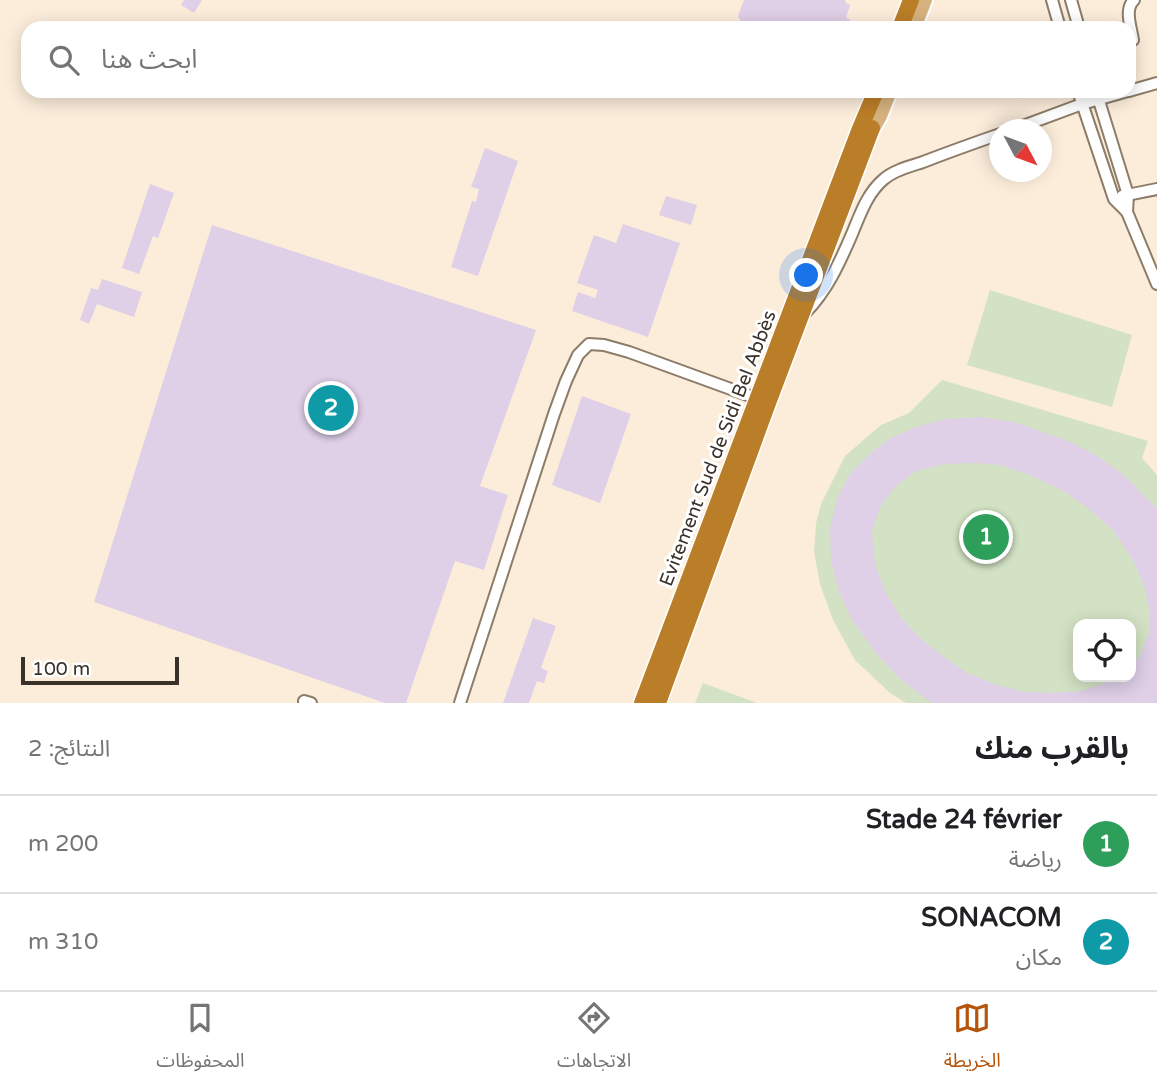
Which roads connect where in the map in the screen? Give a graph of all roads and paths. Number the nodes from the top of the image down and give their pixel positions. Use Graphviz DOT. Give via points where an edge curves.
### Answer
graph roads {
  1 [pos="904,0"];
  2 [pos="911,0"];
  3 [pos="918,0"];
  4 [pos="925,0"];
  5 [pos="1052,0"];
  6 [pos="1071,0"];
  7 [pos="1134,0"];
  8 [pos="896,21"];
  9 [pos="903,21"];
  10 [pos="910,21"];
  11 [pos="917,21"];
  12 [pos="1058,21"];
  13 [pos="1077,21"];
  14 [pos="1130,21"];
  15 [pos="1157,83"];
  16 [pos="1136,89"];
  17 [pos="868,98"];
  18 [pos="874,98"];
  19 [pos="884,98"];
  20 [pos="1080,98"];
  21 [pos="1092,98"];
  22 [pos="1098,98"];
  23 [pos="1082,104"];
  24 [pos="1042,119"];
  25 [pos="865,132"];
  26 [pos="989,138"];
  27 [pos="1157,189"];
  28 [pos="1128,195"];
  29 [pos="1114,198"];
  30 [pos="1127,212"];
  31 [pos="1152,257"];
  32 [pos="1157,284"];
  33 [pos="792,328"];
  34 [pos="763,401"];
  35 [pos="460,703"];
  36 [pos="642,703"];
  37 [pos="658,703"];
  1 -- 8 [label="main road"];
  2 -- 9 [label="highway"];
  3 -- 10 [label="highway"];
  4 -- 11 [label="main road"];
  5 -- 12 [label="street"];
  6 -- 13 [label="street"];
  7 -- 14 [label="street"];
  15 -- 16 [label="street"];
  17 -- 25 [label="main road"];
  18 -- 25 [label="highway, Evitement Sud de Sidi Bel Abbès"];
  19 -- 25 [label="highway"];
  20 -- 23 [label="street"];
  21 -- 23 [label="street"];
  22 -- 28 [label="street"];
  23 -- 24 [label="street"];
  23 -- 29 [label="street"];
  25 -- 33 [label="highway, Evitement Sud de Sidi Bel Abbès"];
  26 -- 33 [label="street" via="886,177 875,187 829,282"];
  27 -- 28 [label="street"];
  28 -- 29 [label="street"];
  28 -- 30 [label="street"];
  29 -- 30 [label="street"];
  30 -- 31 [label="street"];
  31 -- 32 [label="street"];
  33 -- 34 [label="highway, Evitement Sud de Sidi Bel Abbès"];
  34 -- 35 [label="street" via="629,352 589,344 578,355 554,414"];
  34 -- 36 [label="highway, Evitement Sud de Sidi Bel Abbès"];
  34 -- 37 [label="highway, Evitement Sud de Sidi Bel Abbès"];
}
